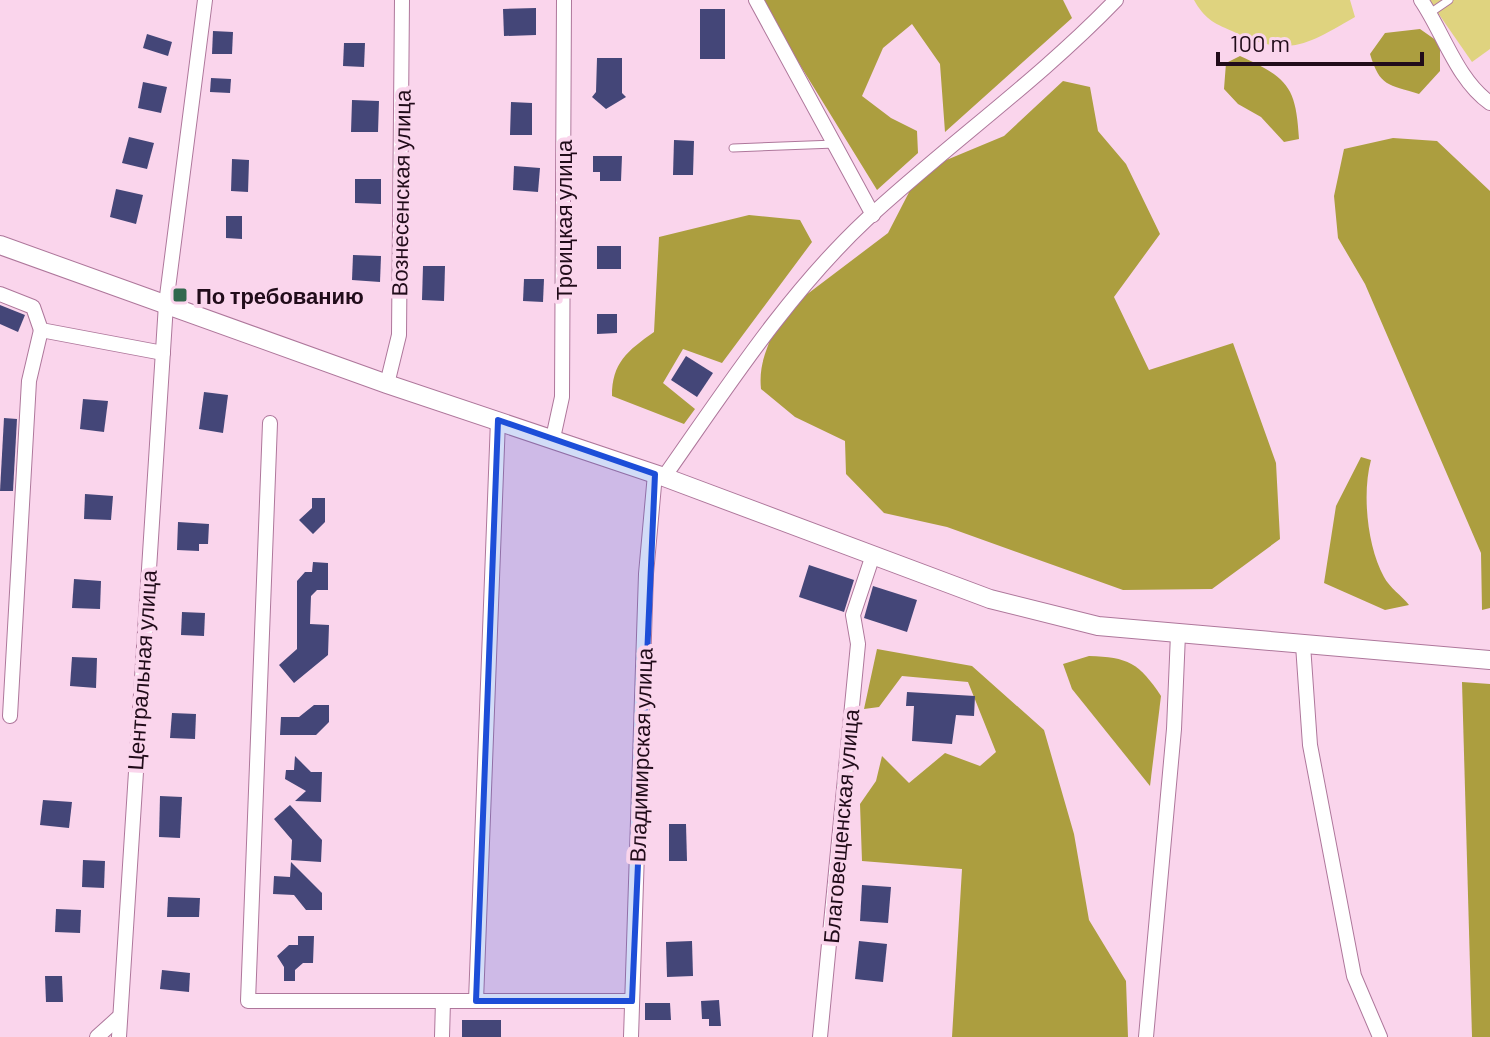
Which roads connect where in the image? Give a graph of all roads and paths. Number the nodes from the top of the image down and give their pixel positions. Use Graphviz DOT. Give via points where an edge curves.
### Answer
graph roads {
  1 [pos="205,0"];
  2 [pos="402,0"];
  3 [pos="564,0"];
  4 [pos="756,0"];
  5 [pos="1116,0"];
  6 [pos="1421,0"];
  7 [pos="1449,0"];
  8 [pos="1430,13"];
  9 [pos="1490,103"];
  10 [pos="835,144"];
  11 [pos="733,148"];
  12 [pos="873,215"];
  13 [pos="0,245"];
  14 [pos="0,294"];
  15 [pos="166,304"];
  16 [pos="41,330"];
  17 [pos="163,353"];
  18 [pos="387,384"];
  19 [pos="498,420"];
  20 [pos="270,423"];
  21 [pos="553,438"];
  22 [pos="660,476"];
  23 [pos="873,555"];
  24 [pos="1178,634"];
  25 [pos="1303,645"];
  26 [pos="1490,660"];
  27 [pos="10,716"];
  28 [pos="443,1001"];
  29 [pos="476,1001"];
  30 [pos="632,1001"];
  31 [pos="118,1018"];
  32 [pos="97,1037"];
  33 [pos="119,1037"];
  34 [pos="442,1037"];
  35 [pos="631,1037"];
  36 [pos="820,1037"];
  37 [pos="1146,1037"];
  38 [pos="1380,1037"];
  1 -- 15 [label="street, Центральная улица"];
  2 -- 18 [label="street, Вознесенская улица" via="399,335"];
  3 -- 21 [label="street, Троицкая улица" via="562,397"];
  4 -- 10 [label="street"];
  5 -- 12 [label="street"];
  6 -- 8 [label="street"];
  7 -- 8 [label="lane"];
  8 -- 9 [label="street" via="1455,61"];
  10 -- 11 [label="lane"];
  10 -- 12 [label="street"];
  12 -- 22 [label="street" via="811,279"];
  13 -- 15 [label="street"];
  14 -- 16 [label="street" via="33,307"];
  15 -- 17 [label="street, Центральная улица"];
  15 -- 18 [label="street"];
  16 -- 17 [label="street"];
  16 -- 27 [label="street" via="29,381"];
  17 -- 31 [label="street, Центральная улица"];
  18 -- 19 [label="street"];
  19 -- 21 [label="street"];
  19 -- 29 [label="street"];
  20 -- 28 [label="street" via="248,1001"];
  21 -- 22 [label="street"];
  22 -- 23 [label="street"];
  22 -- 30 [label="street, Владимирская улица" via="646,574"];
  23 -- 24 [label="street" via="1005,603 1098,626"];
  23 -- 36 [label="street, Благовещенская улица" via="853,615 858,644"];
  24 -- 25 [label="street"];
  24 -- 37 [label="street"];
  25 -- 26 [label="street"];
  25 -- 38 [label="street" via="1310,745 1354,976"];
  28 -- 29 [label="street"];
  28 -- 34 [label="street"];
  29 -- 30 [label="street"];
  30 -- 35 [label="street, Владимирская улица"];
  31 -- 32 [label="street"];
  31 -- 33 [label="street, Центральная улица"];
}
